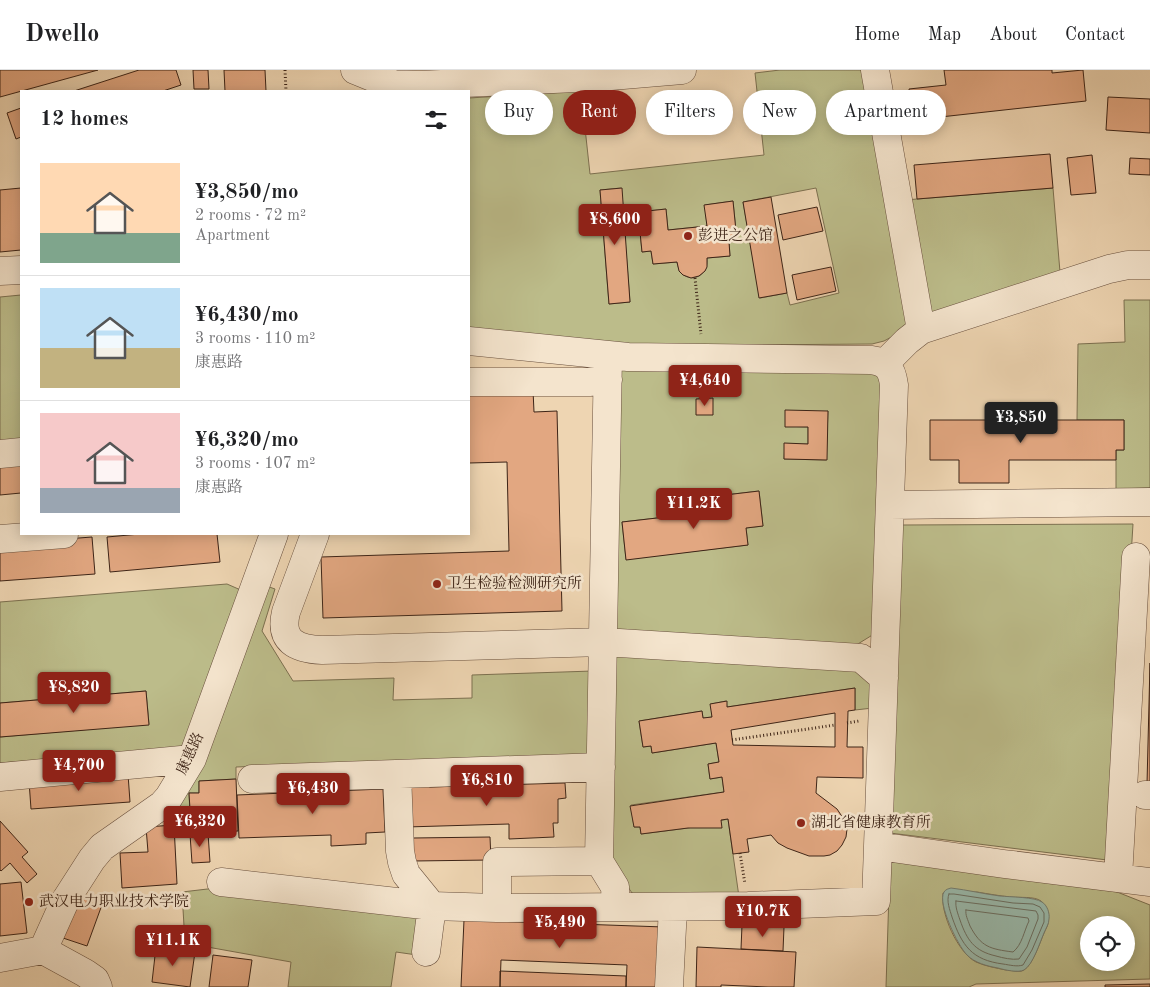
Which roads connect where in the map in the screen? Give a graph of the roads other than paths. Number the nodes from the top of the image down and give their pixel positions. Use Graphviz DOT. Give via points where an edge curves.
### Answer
graph roads {
  1 [pos="355,70"];
  2 [pos="682,70"];
  3 [pos="876,70"];
  4 [pos="1150,265"];
  5 [pos="20,270"];
  6 [pos="0,271"];
  7 [pos="921,330"];
  8 [pos="470,340"];
  9 [pos="884,364"];
  10 [pos="608,367"];
  11 [pos="470,382"];
  12 [pos="20,452"];
  13 [pos="0,454"];
  14 [pos="1150,502"];
  15 [pos="890,505"];
  16 [pos="51,535"];
  17 [pos="274,535"];
  18 [pos="315,535"];
  19 [pos="0,539"];
  20 [pos="1136,557"];
  21 [pos="603,642"];
  22 [pos="885,642"];
  23 [pos="861,658"];
  24 [pos="884,678"];
  25 [pos="192,759"];
  26 [pos="601,767"];
  27 [pos="397,774"];
  28 [pos="0,777"];
  29 [pos="252,779"];
  30 [pos="878,846"];
  31 [pos="599,861"];
  32 [pos="1118,878"];
  33 [pos="221,882"];
  34 [pos="1150,882"];
  35 [pos="432,906"];
  36 [pos="616,907"];
  37 [pos="673,907"];
  38 [pos="497,908"];
  39 [pos="43,950"];
  40 [pos="426,952"];
  41 [pos="0,958"];
  42 [pos="98,987"];
  43 [pos="669,987"];
  1 -- 2 [label="street" via="394,84 419,85"];
  3 -- 7 [label="street"];
  4 -- 7 [label="street" via="1109,269"];
  5 -- 6 [label="street"];
  7 -- 9 [label="street"];
  8 -- 10 [label="street"];
  9 -- 10 [label="street" via="871,360 628,357"];
  9 -- 15 [label="street" via="891,371 894,385"];
  10 -- 11 [label="street" via="590,382"];
  10 -- 21 [label="street"];
  12 -- 13 [label="street"];
  14 -- 15 [label="street"];
  15 -- 22 [label="street"];
  16 -- 19 [label="street"];
  17 -- 25 [label="street, 康惠路"];
  18 -- 21 [label="street" via="284,622 286,636 300,647 322,650"];
  20 -- 32 [label="street"];
  21 -- 23 [label="street"];
  21 -- 26 [label="street"];
  22 -- 23 [label="street"];
  22 -- 24 [label="street"];
  23 -- 24 [label="street"];
  24 -- 30 [label="street"];
  25 -- 28 [label="street"];
  25 -- 39 [label="street, 康惠路" via="162,804 92,859 65,901"];
  26 -- 27 [label="street"];
  26 -- 31 [label="street"];
  27 -- 29 [label="street"];
  27 -- 35 [label="street" via="402,862 406,874"];
  30 -- 32 [label="street"];
  30 -- 37 [label="street" via="876,901"];
  31 -- 36 [label="street" via="615,887"];
  31 -- 38 [label="street" via="497,862"];
  32 -- 34 [label="street"];
  33 -- 35 [label="street"];
  35 -- 38 [label="street"];
  35 -- 40 [label="street"];
  36 -- 37 [label="street"];
  36 -- 38 [label="street"];
  37 -- 43 [label="street"];
  39 -- 41 [label="street"];
  39 -- 42 [label="street" via="85,973"];
}
